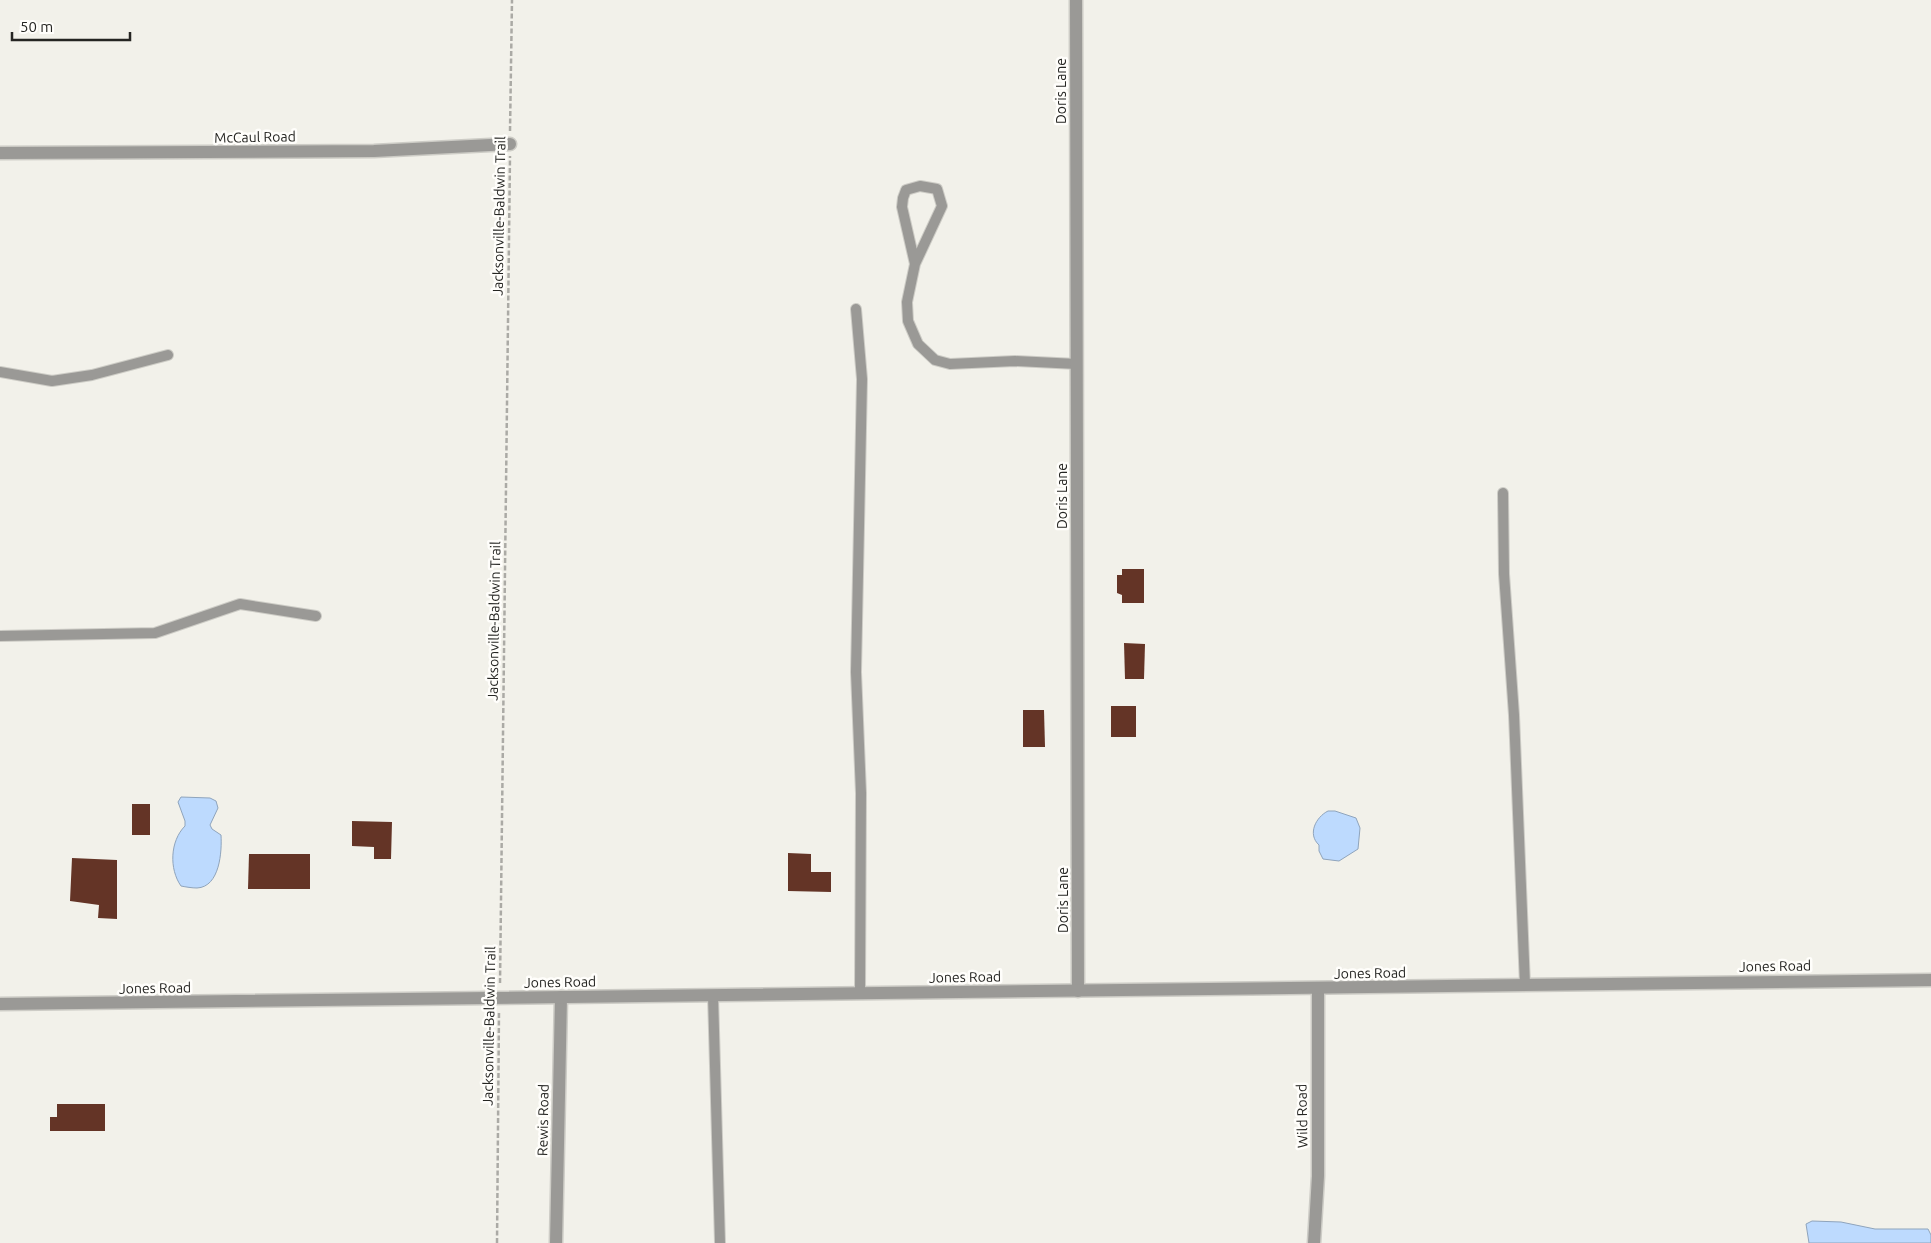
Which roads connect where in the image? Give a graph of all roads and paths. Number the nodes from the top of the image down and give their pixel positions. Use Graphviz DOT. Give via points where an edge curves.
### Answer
graph roads {
  1 [pos="512,0"];
  2 [pos="1076,0"];
  3 [pos="510,144"];
  4 [pos="0,153"];
  5 [pos="915,264"];
  6 [pos="856,309"];
  7 [pos="168,355"];
  8 [pos="1077,364"];
  9 [pos="0,372"];
  10 [pos="1503,493"];
  11 [pos="316,616"];
  12 [pos="0,636"];
  13 [pos="1931,980"];
  14 [pos="1525,985"];
  15 [pos="1318,989"];
  16 [pos="1078,991"];
  17 [pos="860,993"];
  18 [pos="713,994"];
  19 [pos="500,998"];
  20 [pos="561,998"];
  21 [pos="0,1004"];
  22 [pos="497,1243"];
  23 [pos="556,1243"];
  24 [pos="720,1243"];
  25 [pos="1314,1243"];
  1 -- 3 [label="path, Jacksonville-Baldwin Trail"];
  2 -- 8 [label="street, Doris Lane"];
  3 -- 4 [label="street, McCaul Road" via="374,151"];
  3 -- 19 [label="path, Jacksonville-Baldwin Trail"];
  5 -- 5 [label="lane" via="942,206 937,189 920,186 906,190 903,198 902,208"];
  5 -- 8 [label="lane" via="907,302 908,321 918,344 935,360 950,364 1015,361"];
  6 -- 17 [label="lane" via="862,379 856,672"];
  7 -- 9 [label="lane" via="92,375 52,381"];
  8 -- 16 [label="street, Doris Lane"];
  10 -- 14 [label="lane" via="1504,574 1514,715"];
  11 -- 12 [label="lane" via="240,604 156,633"];
  13 -- 14 [label="street, Jones Road"];
  14 -- 15 [label="street, Jones Road"];
  15 -- 16 [label="street, Jones Road"];
  15 -- 25 [label="street, Wild Road" via="1318,1176"];
  16 -- 17 [label="street, Jones Road"];
  17 -- 18 [label="street, Jones Road"];
  18 -- 20 [label="street, Jones Road"];
  18 -- 24 [label="lane"];
  19 -- 20 [label="street, Jones Road"];
  19 -- 21 [label="street, Jones Road"];
  19 -- 22 [label="path, Jacksonville-Baldwin Trail"];
  20 -- 23 [label="street, Rewis Road"];
}
